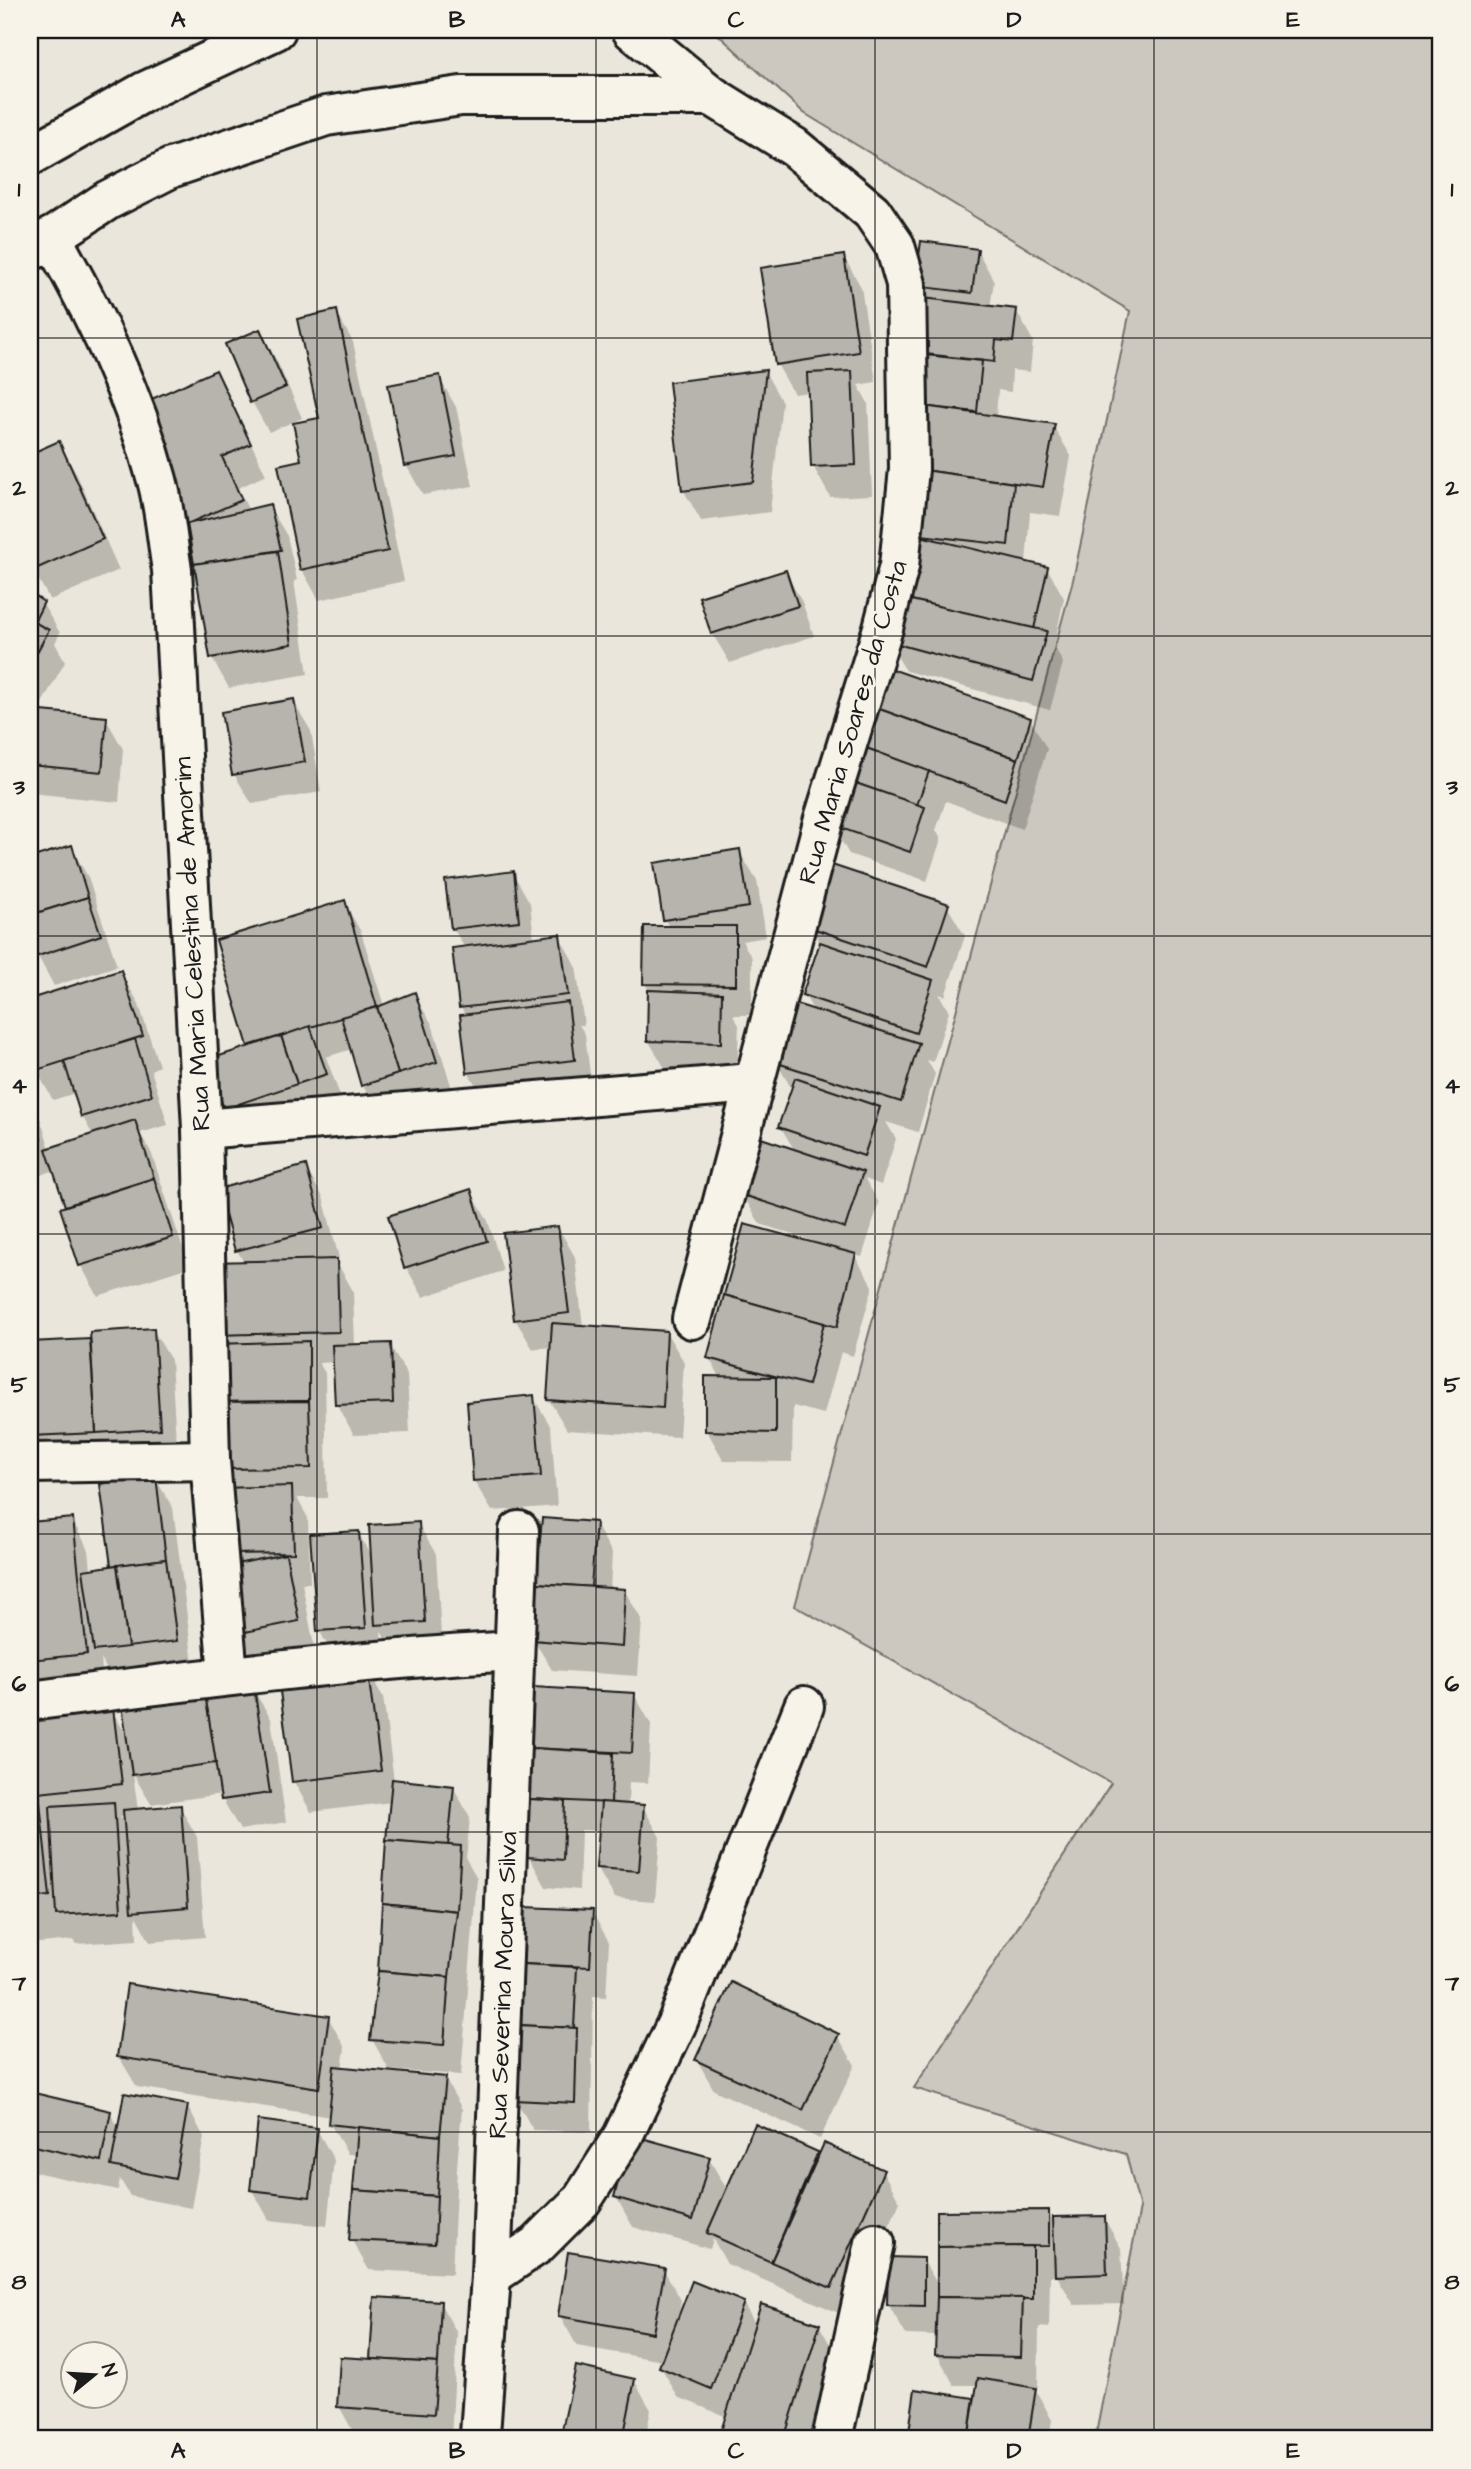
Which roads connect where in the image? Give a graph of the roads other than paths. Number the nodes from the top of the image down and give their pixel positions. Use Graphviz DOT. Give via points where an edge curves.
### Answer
graph roads {
  1 [pos="276,30"];
  2 [pos="632,30"];
  3 [pos="712,96"];
  4 [pos="30,156"];
  5 [pos="40,244"];
  6 [pos="752,1083"];
  7 [pos="202,1129"];
  8 [pos="692,1319"];
  9 [pos="210,1460"];
  10 [pos="30,1463"];
  11 [pos="519,1531"];
  12 [pos="514,1651"];
  13 [pos="228,1675"];
  14 [pos="30,1701"];
  15 [pos="804,1706"];
  16 [pos="875,2243"];
  17 [pos="491,2276"];
  18 [pos="482,2439"];
  19 [pos="832,2439"];
  1 -- 4 [label="main road" via="144,92"];
  2 -- 3 [label="main road, Rua Maria Soares da Costa"];
  3 -- 5 [label="main road" via="461,96 326,116 171,169 108,200"];
  3 -- 6 [label="main road, Rua Maria Soares da Costa" via="794,147 872,212 895,246 906,284 909,469 899,566"];
  5 -- 7 [label="main road, Rua Maria Celestina de Amorim" via="88,302 125,383 158,482 172,570"];
  6 -- 7 [label="main road"];
  6 -- 8 [label="main road, Rua Maria Soares da Costa"];
  7 -- 9 [label="main road, Rua Maria Celestina de Amorim"];
  9 -- 10 [label="main road"];
  9 -- 13 [label="main road, Rua Maria Celestina de Amorim"];
  11 -- 12 [label="main road, Rua Severina Moura Silva"];
  12 -- 13 [label="main road"];
  12 -- 17 [label="main road, Rua Severina Moura Silva"];
  13 -- 14 [label="main road"];
  15 -- 17 [label="main road" via="678,2021 623,2136 582,2200 537,2245"];
  16 -- 19 [label="main road"];
  17 -- 18 [label="main road, Rua Severina Moura Silva"];
}
